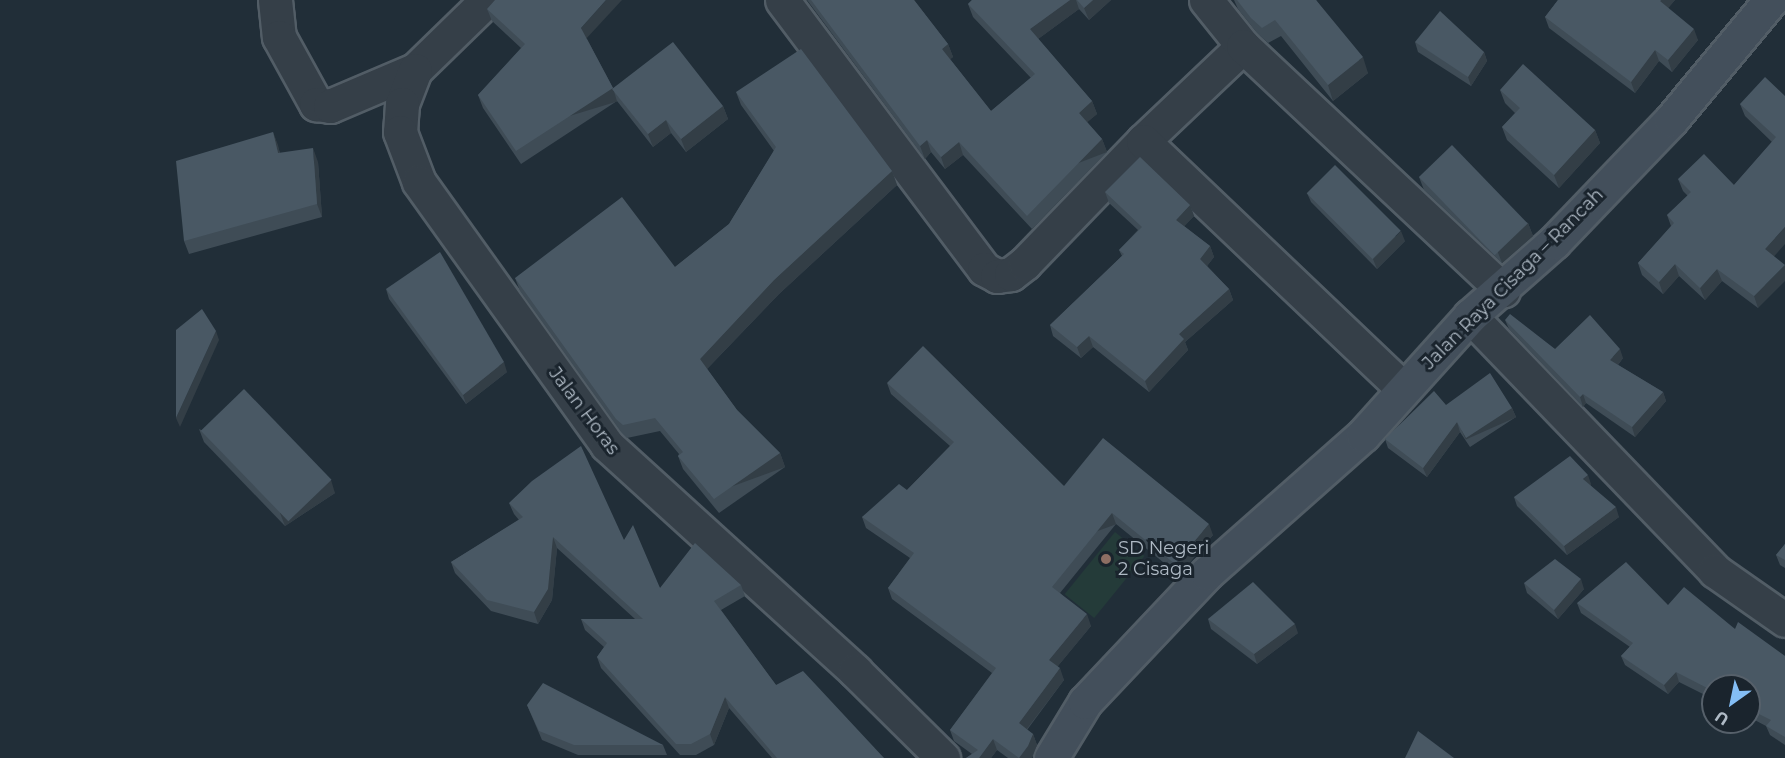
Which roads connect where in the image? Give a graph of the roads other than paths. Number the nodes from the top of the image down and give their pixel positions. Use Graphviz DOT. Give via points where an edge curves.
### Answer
graph roads {
  1 [pos="275,0"];
  2 [pos="488,0"];
  3 [pos="782,0"];
  4 [pos="1206,0"];
  5 [pos="1771,0"];
  6 [pos="1243,46"];
  7 [pos="415,70"];
  8 [pos="1143,141"];
  9 [pos="1503,290"];
  10 [pos="1470,316"];
  11 [pos="1403,389"];
  12 [pos="1785,620"];
  13 [pos="943,758"];
  14 [pos="1051,758"];
  1 -- 7 [label="street" via="279,37 316,105 330,106"];
  2 -- 7 [label="street, Jalan Horas"];
  3 -- 8 [label="street" via="984,269 997,276 1011,274 1025,263"];
  4 -- 6 [label="street"];
  5 -- 9 [label="main road, Jalan Raya Cisaga – Rancah" via="1671,120"];
  6 -- 8 [label="street"];
  6 -- 9 [label="street"];
  7 -- 13 [label="street, Jalan Horas" via="402,104 400,132 406,157 419,182 586,418 629,468 846,663"];
  8 -- 11 [label="street"];
  9 -- 10 [label="main road, Jalan Raya Cisaga – Rancah"];
  10 -- 11 [label="main road, Jalan Raya Cisaga – Rancah"];
  10 -- 12 [label="street" via="1714,571"];
  11 -- 14 [label="main road, Jalan Raya Cisaga – Rancah" via="1363,435 1207,573 1085,702"];
}
